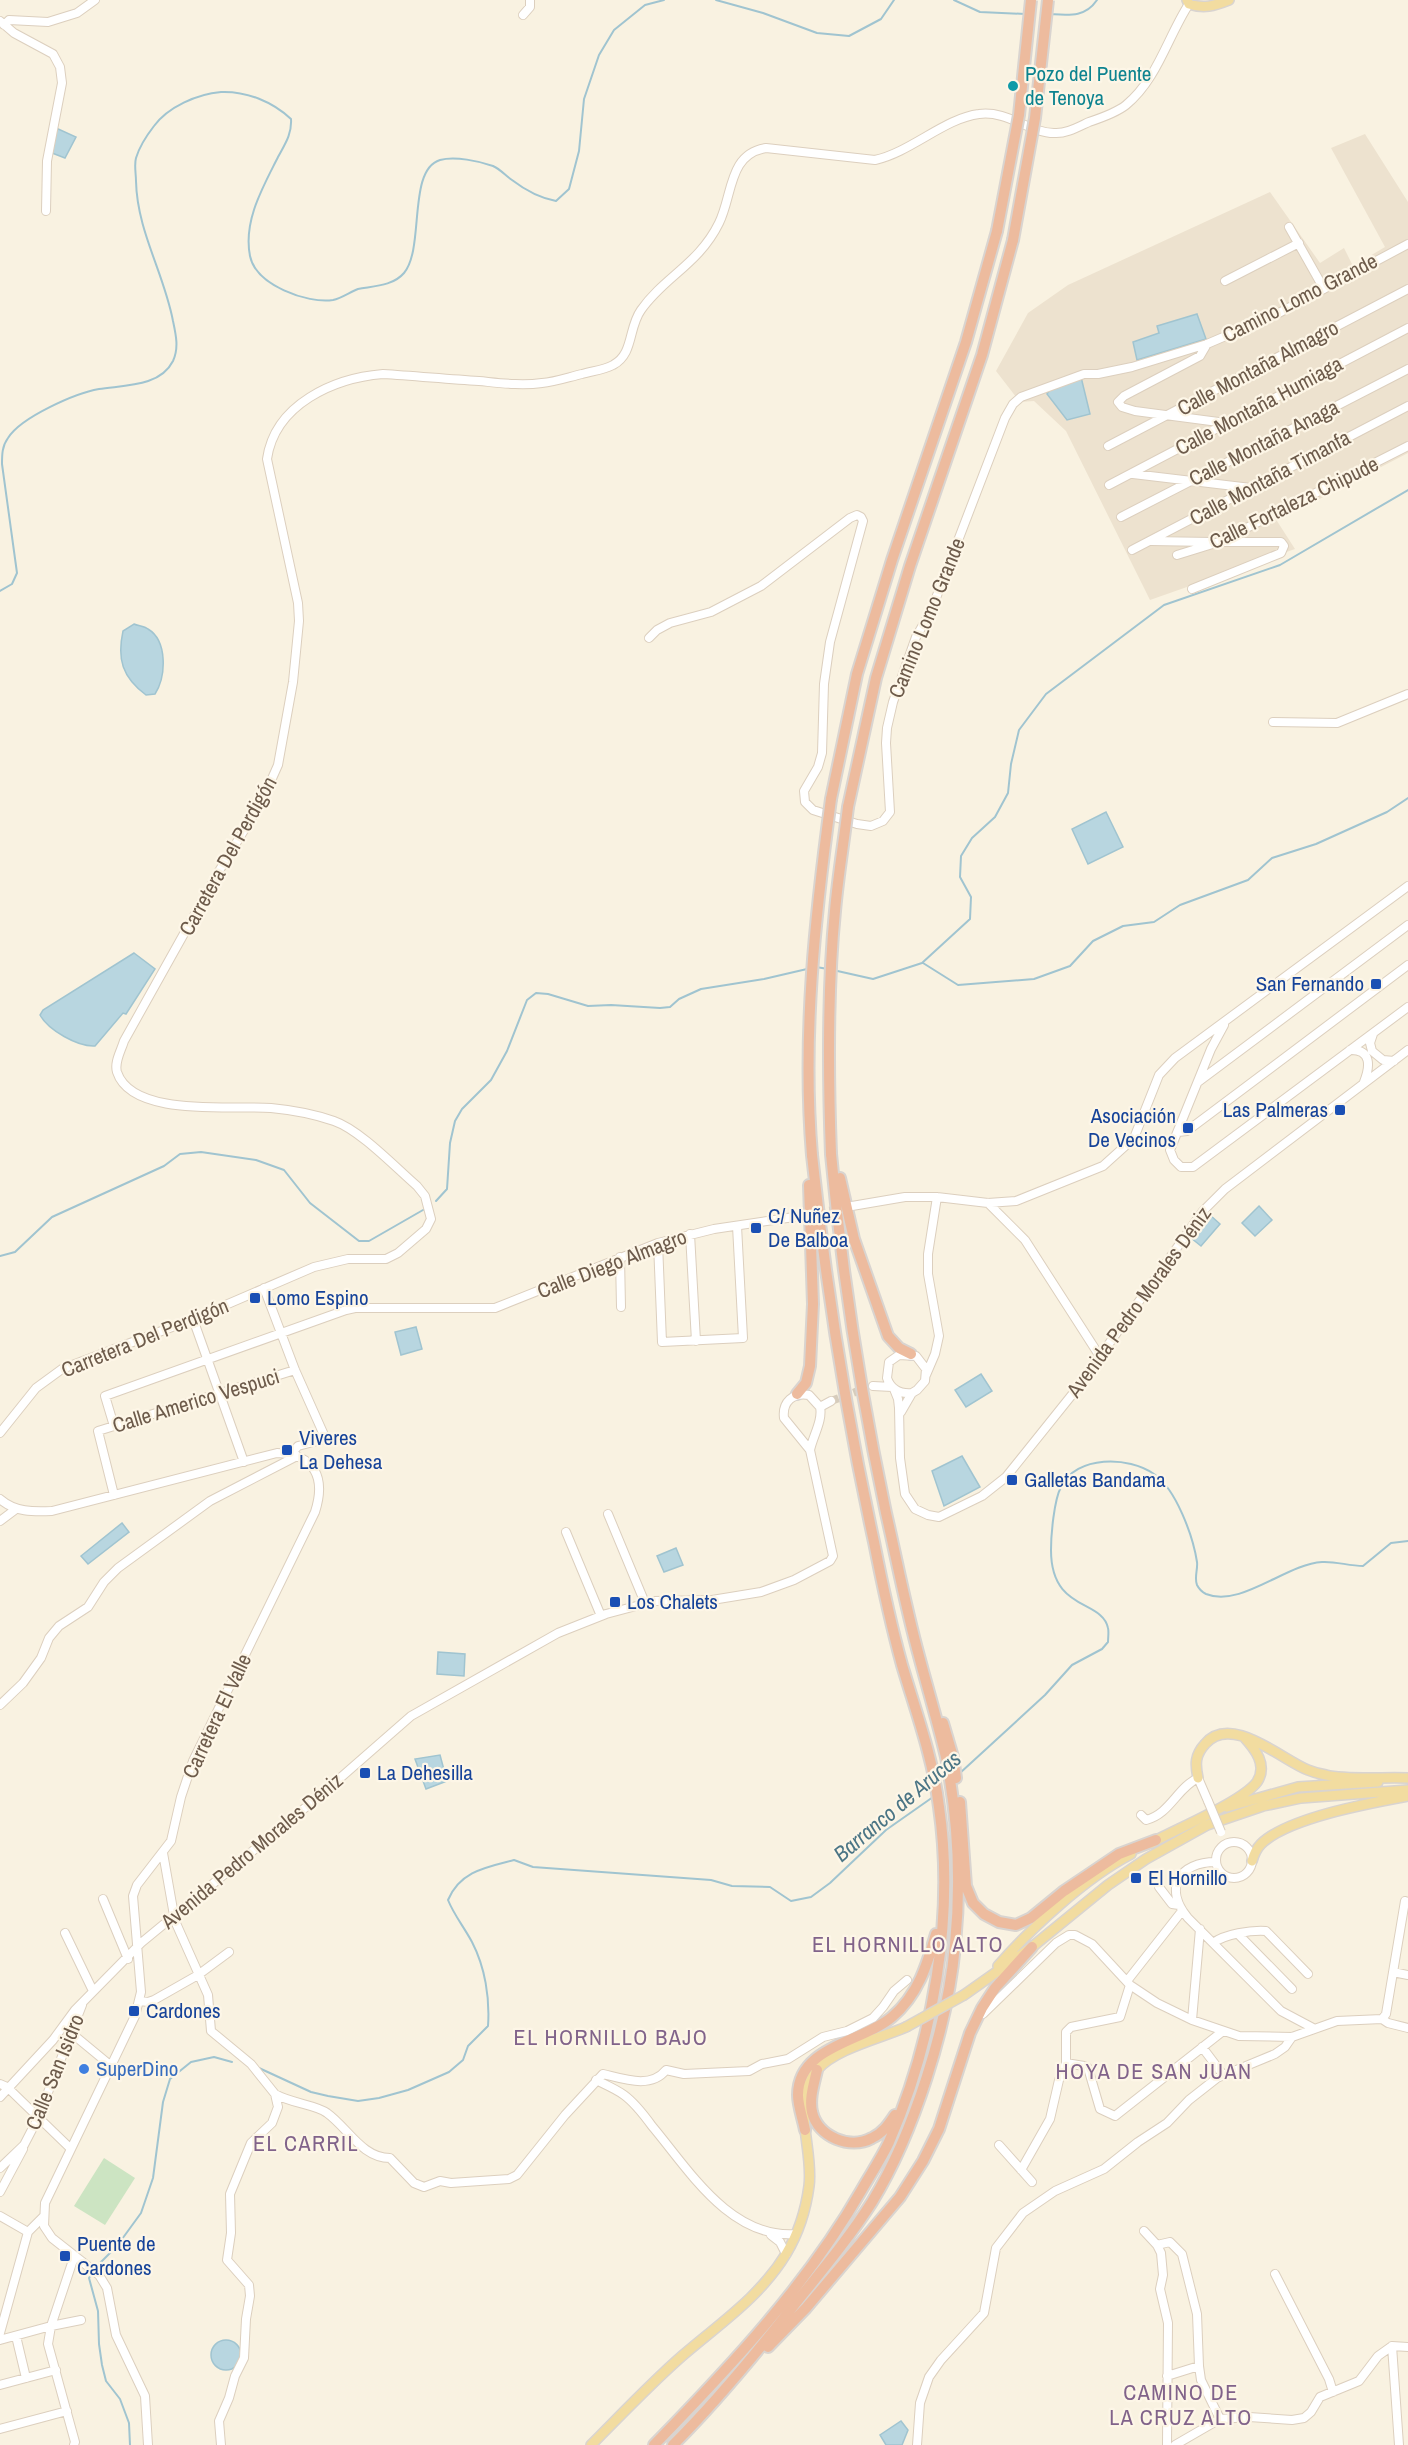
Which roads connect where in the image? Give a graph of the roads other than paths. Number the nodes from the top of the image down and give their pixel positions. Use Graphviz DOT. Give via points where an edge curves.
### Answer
graph roads {
  1 [pos="95,0"];
  2 [pos="530,0"];
  3 [pos="1031,0"];
  4 [pos="1048,0"];
  5 [pos="1228,0"];
  6 [pos="1188,2"];
  7 [pos="523,15"];
  8 [pos="2,23"];
  9 [pos="46,211"];
  10 [pos="1289,227"];
  11 [pos="1299,243"];
  12 [pos="1408,243"];
  13 [pos="1225,281"];
  14 [pos="1324,289"];
  15 [pos="1408,289"];
  16 [pos="1408,328"];
  17 [pos="1207,344"];
  18 [pos="1408,369"];
  19 [pos="1408,406"];
  20 [pos="1168,415"];
  21 [pos="1226,423"];
  22 [pos="1108,446"];
  23 [pos="1408,446"];
  24 [pos="1131,474"];
  25 [pos="1190,481"];
  26 [pos="1109,485"];
  27 [pos="1251,488"];
  28 [pos="1121,518"];
  29 [pos="1149,541"];
  30 [pos="1219,542"];
  31 [pos="1132,550"];
  32 [pos="1177,555"];
  33 [pos="1192,589"];
  34 [pos="649,638"];
  35 [pos="1408,694"];
  36 [pos="1273,722"];
  37 [pos="1408,886"];
  38 [pos="1408,925"];
  39 [pos="1408,965"];
  40 [pos="1408,1007"];
  41 [pos="1226,1021"];
  42 [pos="1374,1032"];
  43 [pos="1350,1050"];
  44 [pos="1408,1050"];
  45 [pos="1394,1061"];
  46 [pos="1198,1082"];
  47 [pos="1363,1085"];
  48 [pos="1178,1132"];
  49 [pos="834,1152"];
  50 [pos="810,1155"];
  51 [pos="922,1197"];
  52 [pos="937,1197"];
  53 [pos="951,1199"];
  54 [pos="988,1203"];
  55 [pos="852,1206"];
  56 [pos="934,1212"];
  57 [pos="794,1217"];
  58 [pos="737,1226"];
  59 [pos="690,1234"];
  60 [pos="658,1243"];
  61 [pos="620,1257"];
  62 [pos="264,1288"];
  63 [pos="621,1307"];
  64 [pos="193,1319"];
  65 [pos="281,1334"];
  66 [pos="696,1341"];
  67 [pos="937,1346"];
  68 [pos="913,1355"];
  69 [pos="1099,1355"];
  70 [pos="206,1359"];
  71 [pos="295,1370"];
  72 [pos="886,1373"];
  73 [pos="926,1374"];
  74 [pos="893,1388"];
  75 [pos="912,1393"];
  76 [pos="218,1394"];
  77 [pos="797,1394"];
  78 [pos="831,1401"];
  79 [pos="820,1407"];
  80 [pos="900,1415"];
  81 [pos="114,1426"];
  82 [pos="816,1426"];
  83 [pos="796,1431"];
  84 [pos="0,1433"];
  85 [pos="810,1450"];
  86 [pos="295,1455"];
  87 [pos="244,1462"];
  88 [pos="114,1495"];
  89 [pos="0,1499"];
  90 [pos="16,1509"];
  91 [pos="608,1514"];
  92 [pos="0,1521"];
  93 [pos="566,1532"];
  94 [pos="645,1603"];
  95 [pos="601,1616"];
  96 [pos="0,1705"];
  97 [pos="1244,1737"];
  98 [pos="1195,1764"];
  99 [pos="1198,1778"];
  100 [pos="1408,1779"];
  101 [pos="1185,1785"];
  102 [pos="1408,1790"];
  103 [pos="1408,1796"];
  104 [pos="1216,1810"];
  105 [pos="1141,1815"];
  106 [pos="1156,1840"];
  107 [pos="1226,1844"];
  108 [pos="163,1853"];
  109 [pos="1252,1861"];
  110 [pos="1216,1862"];
  111 [pos="961,1865"];
  112 [pos="1159,1887"];
  113 [pos="103,1899"];
  114 [pos="1406,1902"];
  115 [pos="1180,1908"];
  116 [pos="174,1915"];
  117 [pos="942,1916"];
  118 [pos="1200,1929"];
  119 [pos="135,1931"];
  120 [pos="65,1933"];
  121 [pos="151,1935"];
  122 [pos="1239,1935"];
  123 [pos="1404,1935"];
  124 [pos="1199,1938"];
  125 [pos="1210,1940"];
  126 [pos="1032,1947"];
  127 [pos="137,1948"];
  128 [pos="229,1952"];
  129 [pos="128,1959"];
  130 [pos="1393,1972"];
  131 [pos="1308,1974"];
  132 [pos="198,1975"];
  133 [pos="1408,1975"];
  134 [pos="986,1979"];
  135 [pos="907,1980"];
  136 [pos="1128,1983"];
  137 [pos="1292,1989"];
  138 [pos="93,1991"];
  139 [pos="84,2001"];
  140 [pos="140,2001"];
  141 [pos="1382,2019"];
  142 [pos="1192,2020"];
  143 [pos="974,2024"];
  144 [pos="63,2026"];
  145 [pos="1313,2028"];
  146 [pos="1408,2028"];
  147 [pos="1223,2031"];
  148 [pos="72,2034"];
  149 [pos="1292,2037"];
  150 [pos="1202,2047"];
  151 [pos="1066,2062"];
  152 [pos="110,2066"];
  153 [pos="817,2070"];
  154 [pos="1224,2076"];
  155 [pos="596,2080"];
  156 [pos="4,2086"];
  157 [pos="275,2094"];
  158 [pos="0,2097"];
  159 [pos="905,2100"];
  160 [pos="38,2118"];
  161 [pos="805,2130"];
  162 [pos="24,2145"];
  163 [pos="999,2145"];
  164 [pos="70,2148"];
  165 [pos="0,2168"];
  166 [pos="1021,2170"];
  167 [pos="1032,2182"];
  168 [pos="0,2192"];
  169 [pos="0,2216"];
  170 [pos="43,2217"];
  171 [pos="1144,2231"];
  172 [pos="28,2232"];
  173 [pos="770,2234"];
  174 [pos="796,2234"];
  175 [pos="1157,2245"];
  176 [pos="786,2254"];
  177 [pos="74,2257"];
  178 [pos="1275,2274"];
  179 [pos="81,2320"];
  180 [pos="51,2326"];
  181 [pos="16,2336"];
  182 [pos="0,2337"];
  183 [pos="1392,2346"];
  184 [pos="1408,2347"];
  185 [pos="1198,2366"];
  186 [pos="56,2370"];
  187 [pos="1167,2376"];
  188 [pos="26,2378"];
  189 [pos="0,2385"];
  190 [pos="726,2390"];
  191 [pos="1333,2392"];
  192 [pos="67,2411"];
  193 [pos="1221,2419"];
  194 [pos="0,2429"];
  195 [pos="74,2445"];
  196 [pos="148,2445"];
  197 [pos="221,2445"];
  198 [pos="591,2445"];
  199 [pos="654,2445"];
  200 [pos="673,2445"];
  201 [pos="917,2445"];
  202 [pos="1167,2445"];
  203 [pos="1176,2445"];
  204 [pos="1399,2445"];
  1 -- 8 [label="street" via="77,13 48,22"];
  2 -- 7 [label="street"];
  3 -- 50 [label="highway, bridge" via="1019,115 998,231 966,342 857,674 831,799 816,911 811,990"];
  4 -- 49 [label="highway, bridge" via="1035,118 1013,240 982,355 876,678 848,807 834,923 830,1000 829,1111"];
  5 -- 6 [label="main road" via="1200,8"];
  6 -- 62 [label="street, Carretera Del Perdigón" via="1137,95 1110,114 1065,132 1052,134 996,114 978,114 890,157 875,160 754,150 737,168 709,242 648,300 639,313 628,350 611,366 536,384 366,375 300,401 275,433 267,459 299,621 282,753 262,801 124,1041 117,1071 134,1092 151,1100 173,1105 271,1108 336,1122 352,1130 417,1186 425,1196 431,1219 426,1229 386,1259 331,1262"];
  8 -- 9 [label="street" via="53,54 60,68 62,83 47,161"];
  10 -- 11 [label="street"];
  11 -- 13 [label="street"];
  11 -- 14 [label="street"];
  12 -- 14 [label="street, Camino Lomo Grande"];
  14 -- 17 [label="street, Camino Lomo Grande"];
  15 -- 20 [label="street, Calle Montaña Almagro"];
  16 -- 21 [label="street, Calle Montaña Humiaga"];
  17 -- 20 [label="street" via="1200,356 1118,402 1135,411"];
  17 -- 34 [label="street, Camino Lomo Grande" via="1132,367 1084,374 1021,397 1013,404 893,702 886,743 890,812 883,821 871,826 857,824 813,810 805,802 804,791 822,753 830,642 861,517 850,518 761,586 711,612 670,623"];
  18 -- 25 [label="street, Calle Montaña Anaga"];
  19 -- 27 [label="street, Calle Montaña Timanfa"];
  20 -- 21 [label="street"];
  20 -- 22 [label="street, Calle Montaña Almagro"];
  21 -- 24 [label="street, Calle Montaña Humiaga"];
  23 -- 30 [label="street, Calle Fortaleza Chipude"];
  24 -- 25 [label="street"];
  24 -- 26 [label="street, Calle Montaña Humiaga"];
  25 -- 27 [label="street"];
  25 -- 28 [label="street, Calle Montaña Anaga"];
  27 -- 29 [label="street, Calle Montaña Timanfa"];
  29 -- 30 [label="street"];
  29 -- 31 [label="street, Calle Montaña Timanfa"];
  30 -- 32 [label="street, Calle Fortaleza Chipude"];
  30 -- 33 [label="street" via="1281,542 1284,546 1281,553"];
  35 -- 36 [label="street" via="1337,723"];
  37 -- 41 [label="street"];
  38 -- 46 [label="street"];
  39 -- 48 [label="street" via="1187,1131"];
  40 -- 42 [label="street"];
  41 -- 46 [label="street"];
  41 -- 54 [label="street" via="1175,1058 1159,1075 1134,1138 1103,1166 1016,1201"];
  42 -- 43 [label="street"];
  42 -- 45 [label="street" via="1372,1051 1383,1060"];
  43 -- 47 [label="street" via="1364,1053 1369,1060"];
  43 -- 48 [label="street" via="1193,1167 1181,1167 1174,1160 1170,1150"];
  44 -- 45 [label="street, Avenida Pedro Morales Déniz"];
  45 -- 47 [label="street, Avenida Pedro Morales Déniz"];
  46 -- 48 [label="street"];
  47 -- 69 [label="street, Avenida Pedro Morales Déniz" via="1225,1189 1203,1211"];
  49 -- 68 [label="highway" via="846,1212 888,1336"];
  49 -- 111 [label="highway" via="845,1280 874,1448 952,1795"];
  50 -- 77 [label="highway" via="810,1366 806,1383"];
  50 -- 117 [label="highway" via="842,1384 877,1559 939,1805 944,1845"];
  51 -- 52 [label="street"];
  51 -- 55 [label="street"];
  51 -- 56 [label="street"];
  52 -- 53 [label="street"];
  52 -- 56 [label="street"];
  53 -- 54 [label="street"];
  53 -- 56 [label="street"];
  54 -- 69 [label="street" via="1025,1240"];
  56 -- 67 [label="street" via="928,1274 938,1328"];
  57 -- 58 [label="street, Calle Diego Almagro"];
  58 -- 59 [label="street, Calle Diego Almagro"];
  58 -- 66 [label="street" via="743,1338"];
  59 -- 60 [label="street, Calle Diego Almagro"];
  59 -- 66 [label="street"];
  60 -- 61 [label="street, Calle Diego Almagro"];
  60 -- 66 [label="street" via="662,1342"];
  61 -- 63 [label="street"];
  61 -- 65 [label="street, Calle Diego Almagro" via="495,1308 355,1308"];
  62 -- 64 [label="street, Carretera Del Perdigón"];
  62 -- 65 [label="street"];
  64 -- 70 [label="street"];
  64 -- 84 [label="street, Carretera Del Perdigón" via="62,1369 36,1388"];
  65 -- 70 [label="street, Calle Diego Almagro"];
  65 -- 71 [label="street"];
  67 -- 68 [label="street" via="930,1353"];
  67 -- 73 [label="street"];
  68 -- 72 [label="street" via="899,1354"];
  68 -- 73 [label="street" via="924,1364"];
  69 -- 80 [label="street, Avenida Pedro Morales Déniz" via="1006,1477 982,1496 939,1517 915,1509 905,1494"];
  70 -- 76 [label="street"];
  70 -- 81 [label="street, Calle Diego Almagro" via="105,1396"];
  71 -- 76 [label="street, Calle Americo Vespuci"];
  71 -- 86 [label="street" via="324,1435 321,1440 298,1446"];
  72 -- 74 [label="street"];
  72 -- 74 [label="street" via="873,1386"];
  73 -- 75 [label="street" via="922,1386"];
  74 -- 75 [label="street"];
  74 -- 80 [label="street"];
  75 -- 80 [label="street"];
  76 -- 81 [label="street, Calle Americo Vespuci"];
  76 -- 87 [label="street"];
  77 -- 79 [label="street" via="809,1395"];
  77 -- 83 [label="street" via="787,1401 783,1412 786,1424"];
  78 -- 79 [label="street"];
  79 -- 82 [label="street" via="821,1417"];
  81 -- 88 [label="street, Calle Americo Vespuci" via="98,1431"];
  82 -- 83 [label="street" via="807,1432"];
  82 -- 85 [label="street"];
  83 -- 85 [label="street"];
  85 -- 94 [label="street, Avenida Pedro Morales Déniz" via="830,1561 794,1581 761,1592 712,1600"];
  86 -- 87 [label="street" via="277,1453"];
  86 -- 96 [label="street" via="210,1501 118,1568 88,1607 59,1626 23,1683"];
  86 -- 108 [label="street, Carretera El Valle" via="316,1471 321,1486 315,1512 193,1761 171,1841"];
  87 -- 88 [label="street"];
  88 -- 90 [label="street" via="52,1510"];
  89 -- 90 [label="street"];
  90 -- 92 [label="street"];
  91 -- 94 [label="street"];
  93 -- 95 [label="street"];
  94 -- 95 [label="street, Avenida Pedro Morales Déniz"];
  95 -- 116 [label="street, Avenida Pedro Morales Déniz" via="558,1633 411,1716"];
  97 -- 98 [label="main road" via="1233,1734 1208,1740"];
  97 -- 100 [label="main road" via="1308,1770 1329,1776"];
  97 -- 104 [label="main road" via="1257,1751 1261,1767 1258,1781"];
  98 -- 99 [label="main road"];
  98 -- 101 [label="street"];
  99 -- 101 [label="street"];
  99 -- 107 [label="street, bridge"];
  100 -- 104 [label="main road" via="1298,1787"];
  101 -- 105 [label="street" via="1158,1814 1146,1820"];
  102 -- 126 [label="main road" via="1301,1798 1214,1822 1146,1859"];
  103 -- 109 [label="main road" via="1295,1824 1262,1843"];
  104 -- 106 [label="main road"];
  106 -- 111 [label="highway" via="1119,1854 1016,1925 999,1922 973,1903"];
  106 -- 134 [label="main road" via="1121,1859 1051,1914"];
  107 -- 109 [label="street" via="1244,1845"];
  107 -- 110 [label="street" via="1218,1851"];
  108 -- 116 [label="street"];
  108 -- 119 [label="street, Carretera El Valle" via="136,1885"];
  109 -- 110 [label="street" via="1247,1872 1237,1878 1225,1876"];
  110 -- 115 [label="street" via="1197,1863 1182,1872 1175,1890"];
  111 -- 190 [label="highway" via="949,1992 925,2086 898,2152 865,2211 821,2272"];
  112 -- 115 [label="street"];
  113 -- 129 [label="street"];
  114 -- 123 [label="street"];
  115 -- 118 [label="street"];
  115 -- 136 [label="street"];
  116 -- 121 [label="street, Avenida Pedro Morales Déniz"];
  116 -- 132 [label="street"];
  117 -- 159 [label="highway" via="934,1993 921,2056"];
  117 -- 161 [label="highway" via="922,1978 912,1995 880,2026 826,2051 807,2068 798,2088"];
  118 -- 124 [label="street"];
  118 -- 125 [label="street"];
  119 -- 121 [label="street"];
  119 -- 127 [label="street, Carretera El Valle"];
  120 -- 138 [label="street"];
  121 -- 127 [label="street, Avenida Pedro Morales Déniz"];
  122 -- 125 [label="street"];
  122 -- 131 [label="street" via="1266,1931"];
  122 -- 137 [label="street"];
  123 -- 130 [label="street"];
  124 -- 125 [label="street"];
  124 -- 142 [label="street"];
  125 -- 145 [label="street" via="1281,2011"];
  126 -- 134 [label="main road"];
  126 -- 143 [label="highway" via="995,1988"];
  127 -- 129 [label="street, Avenida Pedro Morales Déniz"];
  127 -- 140 [label="street, Carretera El Valle"];
  128 -- 132 [label="street"];
  129 -- 138 [label="street, Avenida Pedro Morales Déniz"];
  130 -- 133 [label="street"];
  130 -- 141 [label="street"];
  132 -- 140 [label="street" via="154,2000"];
  132 -- 157 [label="street" via="208,1995 211,2031 251,2064"];
  134 -- 153 [label="main road, bridge" via="906,2027 843,2052"];
  135 -- 155 [label="street" via="873,2018 823,2037 788,2059 749,2071 684,2074 666,2070 651,2081 603,2074"];
  136 -- 142 [label="street"];
  136 -- 143 [label="street" via="1092,1944 1069,1935 996,1999"];
  136 -- 151 [label="street" via="1119,2017 1071,2027 1066,2032"];
  138 -- 139 [label="street, Avenida Pedro Morales Déniz"];
  139 -- 144 [label="street, Avenida Pedro Morales Déniz"];
  139 -- 148 [label="street, Calle San Isidro"];
  140 -- 152 [label="street"];
  141 -- 145 [label="street" via="1337,2021"];
  141 -- 146 [label="street"];
  142 -- 147 [label="street"];
  143 -- 190 [label="highway" via="939,2129 900,2197 806,2308"];
  144 -- 148 [label="street"];
  144 -- 156 [label="street, Avenida Pedro Morales Déniz"];
  145 -- 149 [label="street"];
  147 -- 149 [label="street" via="1239,2036"];
  147 -- 150 [label="street"];
  148 -- 152 [label="street"];
  148 -- 160 [label="street, Calle San Isidro"];
  149 -- 154 [label="street" via="1275,2054"];
  150 -- 151 [label="street" via="1115,2116 1100,2109 1088,2068"];
  150 -- 154 [label="street"];
  151 -- 166 [label="street" via="1050,2119"];
  152 -- 164 [label="street"];
  153 -- 159 [label="highway" via="812,2090 813,2113 824,2131 841,2141 862,2142 881,2133"];
  153 -- 161 [label="main road" via="807,2088"];
  154 -- 201 [label="street" via="1104,2169 1055,2191 1023,2213 1004,2235 996,2248 984,2313 929,2377 920,2403"];
  155 -- 157 [label="street" via="517,2175 509,2179 440,2181 424,2187 414,2183 390,2158 369,2152 326,2111"];
  155 -- 173 [label="street" via="638,2108 711,2196 727,2210"];
  156 -- 158 [label="street, Avenida Pedro Morales Déniz"];
  156 -- 160 [label="street"];
  157 -- 197 [label="street" via="277,2116 251,2143 230,2194 227,2260 249,2285 250,2295 244,2358 219,2421"];
  159 -- 199 [label="highway" via="887,2145 844,2221 742,2351"];
  160 -- 162 [label="street, Calle San Isidro"];
  160 -- 164 [label="street"];
  161 -- 174 [label="main road" via="810,2185"];
  162 -- 165 [label="street, Calle San Isidro"];
  162 -- 168 [label="street"];
  163 -- 166 [label="street"];
  164 -- 170 [label="street"];
  166 -- 167 [label="street"];
  169 -- 172 [label="street"];
  170 -- 172 [label="street"];
  170 -- 177 [label="street" via="52,2238"];
  171 -- 175 [label="street"];
  172 -- 182 [label="street"];
  173 -- 174 [label="street"];
  173 -- 176 [label="street"];
  174 -- 176 [label="main road"];
  175 -- 185 [label="street" via="1170,2242 1182,2254 1197,2314"];
  175 -- 187 [label="street" via="1163,2275 1160,2289 1168,2323"];
  176 -- 198 [label="main road" via="744,2305 681,2358"];
  177 -- 180 [label="street"];
  177 -- 196 [label="street" via="99,2275 107,2288 116,2335 145,2396"];
  178 -- 191 [label="street"];
  179 -- 180 [label="street"];
  180 -- 181 [label="street"];
  180 -- 186 [label="street" via="48,2344"];
  181 -- 182 [label="street"];
  181 -- 188 [label="street"];
  183 -- 184 [label="street"];
  183 -- 191 [label="street" via="1378,2355 1359,2381"];
  183 -- 204 [label="street"];
  185 -- 187 [label="street"];
  185 -- 193 [label="street"];
  186 -- 188 [label="street"];
  186 -- 192 [label="street"];
  187 -- 202 [label="street"];
  188 -- 189 [label="street"];
  190 -- 200 [label="highway"];
  191 -- 193 [label="street" via="1320,2397 1304,2418"];
  192 -- 194 [label="street"];
  192 -- 195 [label="street"];
  193 -- 203 [label="street"];
}
